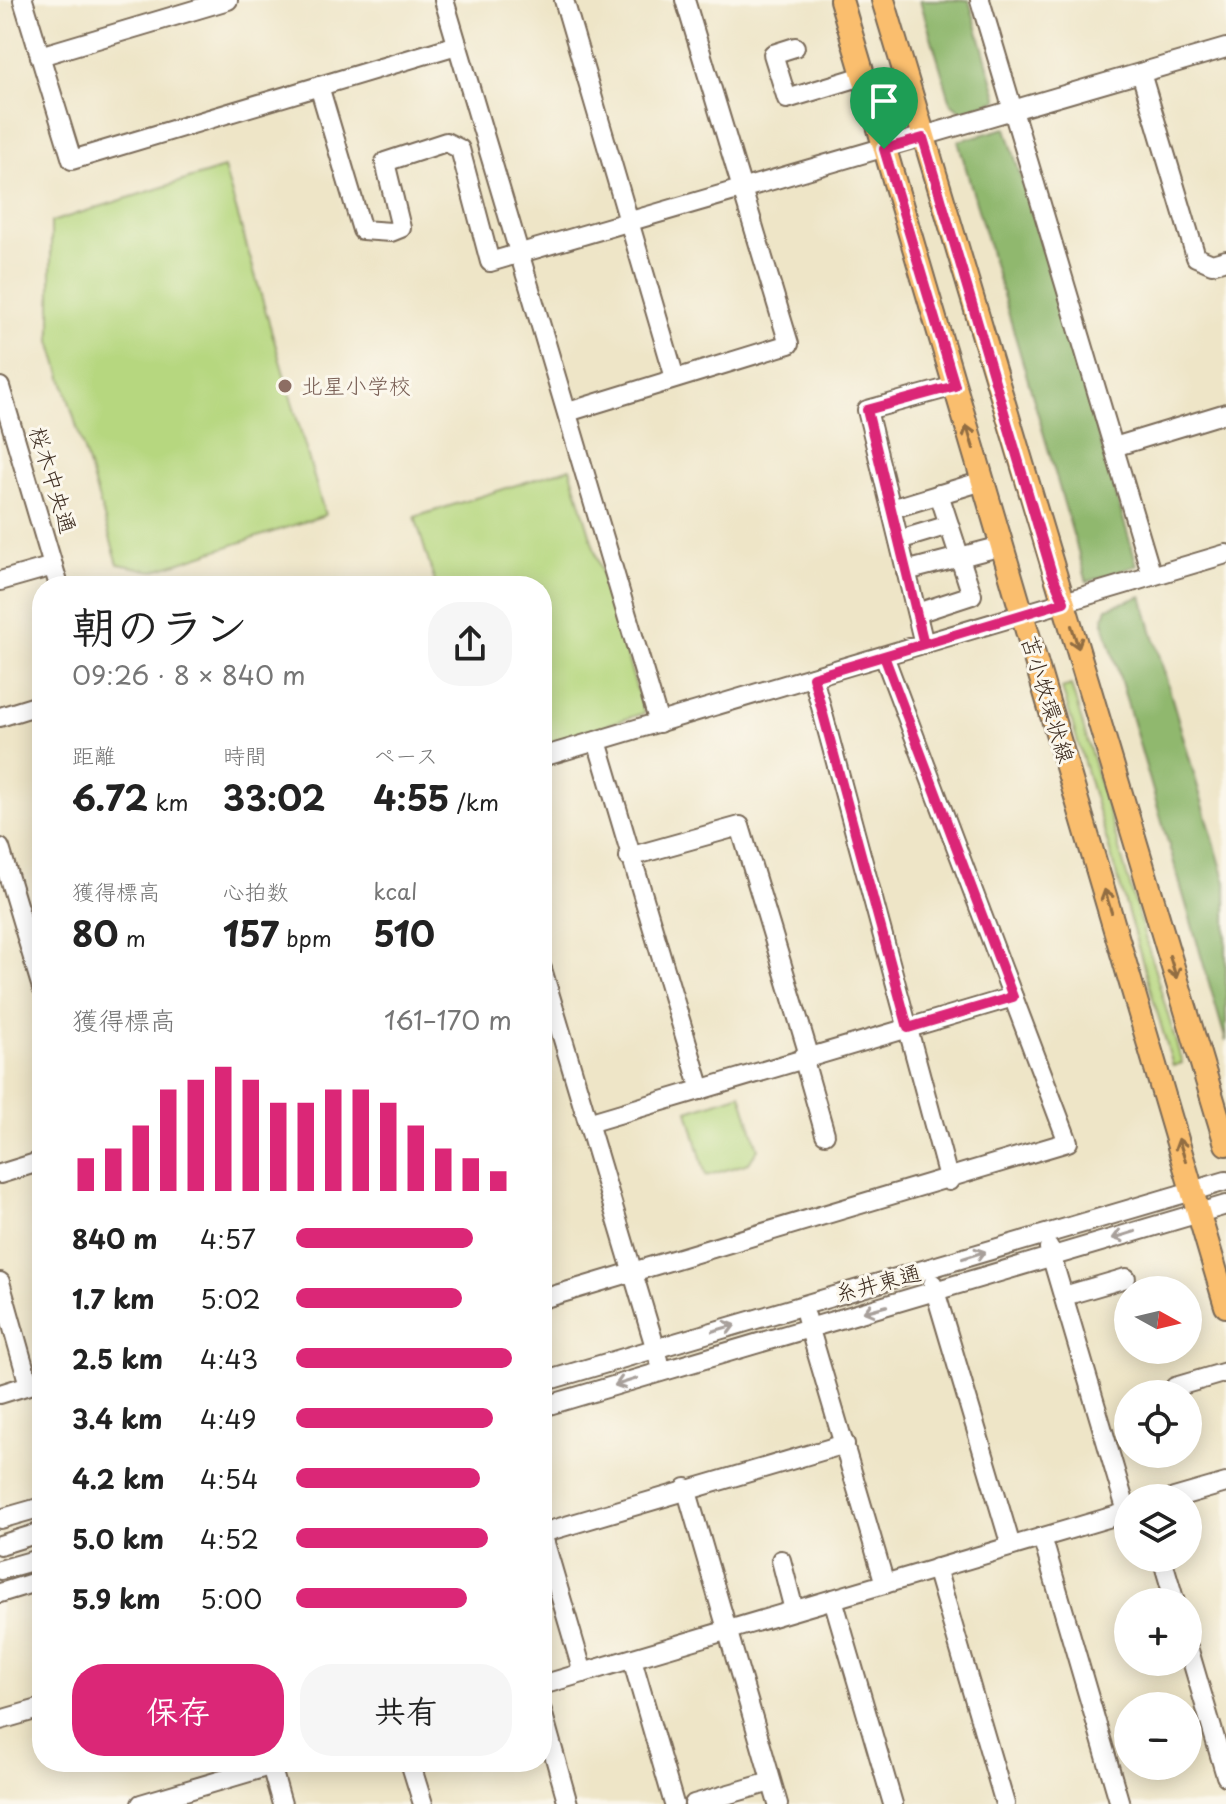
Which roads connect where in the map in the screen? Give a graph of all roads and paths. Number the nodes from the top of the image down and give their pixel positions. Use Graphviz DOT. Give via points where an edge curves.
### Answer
graph roads {
  1 [pos="23,0"];
  2 [pos="228,0"];
  3 [pos="444,0"];
  4 [pos="564,0"];
  5 [pos="685,0"];
  6 [pos="841,0"];
  7 [pos="883,0"];
  8 [pos="984,1"];
  9 [pos="457,45"];
  10 [pos="795,47"];
  11 [pos="1226,48"];
  12 [pos="40,56"];
  13 [pos="1141,73"];
  14 [pos="863,76"];
  15 [pos="319,86"];
  16 [pos="1013,111"];
  17 [pos="923,138"];
  18 [pos="884,149"];
  19 [pos="742,190"];
  20 [pos="632,223"];
  21 [pos="520,255"];
  22 [pos="1226,260"];
  23 [pos="675,378"];
  24 [pos="955,386"];
  25 [pos="0,387"];
  26 [pos="568,412"];
  27 [pos="1226,413"];
  28 [pos="1114,447"];
  29 [pos="983,481"];
  30 [pos="939,494"];
  31 [pos="891,509"];
  32 [pos="949,525"];
  33 [pos="899,540"];
  34 [pos="1002,546"];
  35 [pos="960,558"];
  36 [pos="1225,558"];
  37 [pos="53,566"];
  38 [pos="906,571"];
  39 [pos="56,576"];
  40 [pos="1152,576"];
  41 [pos="0,581"];
  42 [pos="1064,602"];
  43 [pos="917,613"];
  44 [pos="1023,615"];
  45 [pos="924,644"];
  46 [pos="884,656"];
  47 [pos="813,677"];
  48 [pos="32,707"];
  49 [pos="0,717"];
  50 [pos="659,723"];
  51 [pos="597,741"];
  52 [pos="552,754"];
  53 [pos="0,848"];
  54 [pos="629,857"];
  55 [pos="32,955"];
  56 [pos="1013,997"];
  57 [pos="552,1020"];
  58 [pos="908,1028"];
  59 [pos="806,1056"];
  60 [pos="701,1090"];
  61 [pos="588,1123"];
  62 [pos="825,1134"];
  63 [pos="1226,1144"];
  64 [pos="32,1164"];
  65 [pos="0,1174"];
  66 [pos="949,1181"];
  67 [pos="1226,1181"];
  68 [pos="1194,1189"];
  69 [pos="1226,1205"];
  70 [pos="1200,1212"];
  71 [pos="1045,1233"];
  72 [pos="1052,1256"];
  73 [pos="928,1270"];
  74 [pos="634,1273"];
  75 [pos="1114,1281"];
  76 [pos="0,1282"];
  77 [pos="936,1293"];
  78 [pos="552,1296"];
  79 [pos="1064,1296"];
  80 [pos="803,1305"];
  81 [pos="1226,1306"];
  82 [pos="809,1327"];
  83 [pos="656,1349"];
  84 [pos="662,1371"];
  85 [pos="32,1372"];
  86 [pos="1226,1372"];
  87 [pos="552,1379"];
  88 [pos="1199,1380"];
  89 [pos="32,1384"];
  90 [pos="0,1394"];
  91 [pos="552,1404"];
  92 [pos="845,1444"];
  93 [pos="1226,1483"];
  94 [pos="1120,1484"];
  95 [pos="686,1488"];
  96 [pos="1202,1490"];
  97 [pos="32,1510"];
  98 [pos="1114,1516"];
  99 [pos="0,1519"];
  100 [pos="552,1530"];
  101 [pos="32,1535"];
  102 [pos="1042,1537"];
  103 [pos="0,1545"];
  104 [pos="1011,1546"];
  105 [pos="781,1560"];
  106 [pos="32,1561"];
  107 [pos="552,1567"];
  108 [pos="936,1568"];
  109 [pos="0,1570"];
  110 [pos="32,1583"];
  111 [pos="885,1584"];
  112 [pos="0,1593"];
  113 [pos="833,1599"];
  114 [pos="794,1610"];
  115 [pos="728,1630"];
  116 [pos="632,1659"];
  117 [pos="583,1673"];
  118 [pos="1197,1676"];
  119 [pos="552,1682"];
  120 [pos="32,1711"];
  121 [pos="0,1720"];
  122 [pos="552,1747"];
  123 [pos="246,1772"];
  124 [pos="276,1772"];
  125 [pos="413,1772"];
  126 [pos="1226,1776"];
  127 [pos="771,1782"];
  128 [pos="151,1803"];
  129 [pos="282,1804"];
  130 [pos="423,1804"];
  131 [pos="568,1804"];
  132 [pos="674,1804"];
  133 [pos="694,1804"];
  134 [pos="778,1804"];
  135 [pos="893,1804"];
  136 [pos="1005,1804"];
  137 [pos="1120,1804"];
  1 -- 12 [label="street"];
  2 -- 12 [label="street"];
  3 -- 9 [label="street"];
  4 -- 20 [label="street"];
  5 -- 19 [label="street"];
  6 -- 14 [label="main road, 苫小牧環状線"];
  7 -- 17 [label="main road, 苫小牧環状線"];
  8 -- 16 [label="street"];
  9 -- 15 [label="street"];
  9 -- 21 [label="street"];
  10 -- 14 [label="street" via="773,54 787,99"];
  11 -- 13 [label="street"];
  12 -- 15 [label="street" via="72,160"];
  13 -- 16 [label="street"];
  13 -- 22 [label="street" via="1196,257 1212,264"];
  14 -- 18 [label="main road, 苫小牧環状線"];
  15 -- 21 [label="street" via="362,230 401,228 385,162 446,142 460,149 490,262"];
  16 -- 17 [label="street"];
  16 -- 28 [label="street"];
  17 -- 18 [label="street"];
  17 -- 42 [label="main road, 苫小牧環状線"];
  18 -- 19 [label="street"];
  18 -- 24 [label="main road, 苫小牧環状線"];
  19 -- 20 [label="street"];
  19 -- 23 [label="street" via="789,344"];
  20 -- 21 [label="street"];
  20 -- 23 [label="street"];
  21 -- 26 [label="street"];
  23 -- 26 [label="street"];
  29 -- 24 [label="main road, 苫小牧環状線, one-way"];
  24 -- 31 [label="street" via="867,410"];
  25 -- 37 [label="street, 桜木中央通"];
  26 -- 50 [label="street"];
  27 -- 28 [label="street"];
  28 -- 40 [label="street"];
  29 -- 30 [label="street"];
  29 -- 34 [label="main road, 苫小牧環状線"];
  30 -- 31 [label="street"];
  30 -- 32 [label="street"];
  31 -- 33 [label="street"];
  32 -- 33 [label="street"];
  32 -- 35 [label="street"];
  33 -- 38 [label="street"];
  34 -- 35 [label="street"];
  34 -- 44 [label="main road, 苫小牧環状線"];
  35 -- 38 [label="street"];
  35 -- 43 [label="street" via="972,595"];
  36 -- 40 [label="street"];
  37 -- 39 [label="street, 桜木中央通"];
  37 -- 41 [label="street"];
  38 -- 43 [label="street"];
  40 -- 42 [label="street"];
  42 -- 44 [label="street"];
  42 -- 63 [label="main road, 苫小牧環状線, one-way"];
  43 -- 45 [label="street"];
  44 -- 45 [label="street"];
  68 -- 44 [label="main road, 苫小牧環状線, one-way"];
  45 -- 46 [label="street"];
  46 -- 47 [label="street"];
  46 -- 56 [label="street"];
  47 -- 50 [label="street"];
  47 -- 58 [label="street"];
  48 -- 49 [label="street"];
  50 -- 51 [label="street"];
  51 -- 52 [label="street"];
  51 -- 54 [label="street"];
  53 -- 55 [label="street"];
  54 -- 59 [label="street" via="740,826"];
  54 -- 60 [label="street"];
  56 -- 58 [label="street"];
  56 -- 66 [label="street" via="1068,1142"];
  57 -- 61 [label="street"];
  58 -- 59 [label="street"];
  58 -- 66 [label="street"];
  59 -- 60 [label="street"];
  59 -- 62 [label="street"];
  60 -- 61 [label="street"];
  61 -- 74 [label="street"];
  64 -- 65 [label="street"];
  66 -- 74 [label="street"];
  67 -- 68 [label="street, 糸井東通"];
  68 -- 70 [label="main road, 苫小牧環状線"];
  68 -- 71 [label="street, 糸井東通"];
  69 -- 70 [label="street, 糸井東通"];
  70 -- 72 [label="street, 糸井東通, one-way"];
  70 -- 81 [label="main road, 苫小牧環状線"];
  71 -- 72 [label="street"];
  73 -- 71 [label="street, 糸井東通, one-way"];
  72 -- 77 [label="street, 糸井東通"];
  72 -- 79 [label="street"];
  73 -- 77 [label="street"];
  73 -- 80 [label="street, 糸井東通"];
  74 -- 78 [label="street"];
  74 -- 83 [label="street"];
  75 -- 79 [label="street"];
  76 -- 85 [label="street"];
  77 -- 82 [label="street, 糸井東通, one-way"];
  77 -- 104 [label="street"];
  79 -- 94 [label="street"];
  80 -- 82 [label="street"];
  83 -- 80 [label="street, 糸井東通, one-way"];
  82 -- 84 [label="street, 糸井東通"];
  82 -- 92 [label="street"];
  83 -- 84 [label="street"];
  83 -- 87 [label="street, 糸井東通"];
  84 -- 91 [label="street, 糸井東通, one-way"];
  86 -- 88 [label="street"];
  89 -- 90 [label="street"];
  92 -- 95 [label="street"];
  92 -- 111 [label="street"];
  93 -- 96 [label="street"];
  95 -- 100 [label="street"];
  95 -- 115 [label="street"];
  97 -- 99 [label="street"];
  98 -- 102 [label="street"];
  101 -- 103 [label="street"];
  102 -- 104 [label="street"];
  102 -- 137 [label="street"];
  104 -- 108 [label="street"];
  105 -- 114 [label="street"];
  106 -- 109 [label="street"];
  107 -- 117 [label="street"];
  108 -- 111 [label="street"];
  108 -- 136 [label="street"];
  110 -- 112 [label="street"];
  111 -- 113 [label="street"];
  113 -- 114 [label="street"];
  113 -- 135 [label="street"];
  114 -- 115 [label="street"];
  115 -- 116 [label="street"];
  115 -- 127 [label="street"];
  116 -- 117 [label="street"];
  116 -- 132 [label="street"];
  117 -- 119 [label="street"];
  118 -- 126 [label="street"];
  120 -- 121 [label="street"];
  122 -- 131 [label="street"];
  123 -- 128 [label="street"];
  124 -- 129 [label="street"];
  125 -- 130 [label="street"];
  127 -- 133 [label="street"];
  127 -- 134 [label="street"];
}
